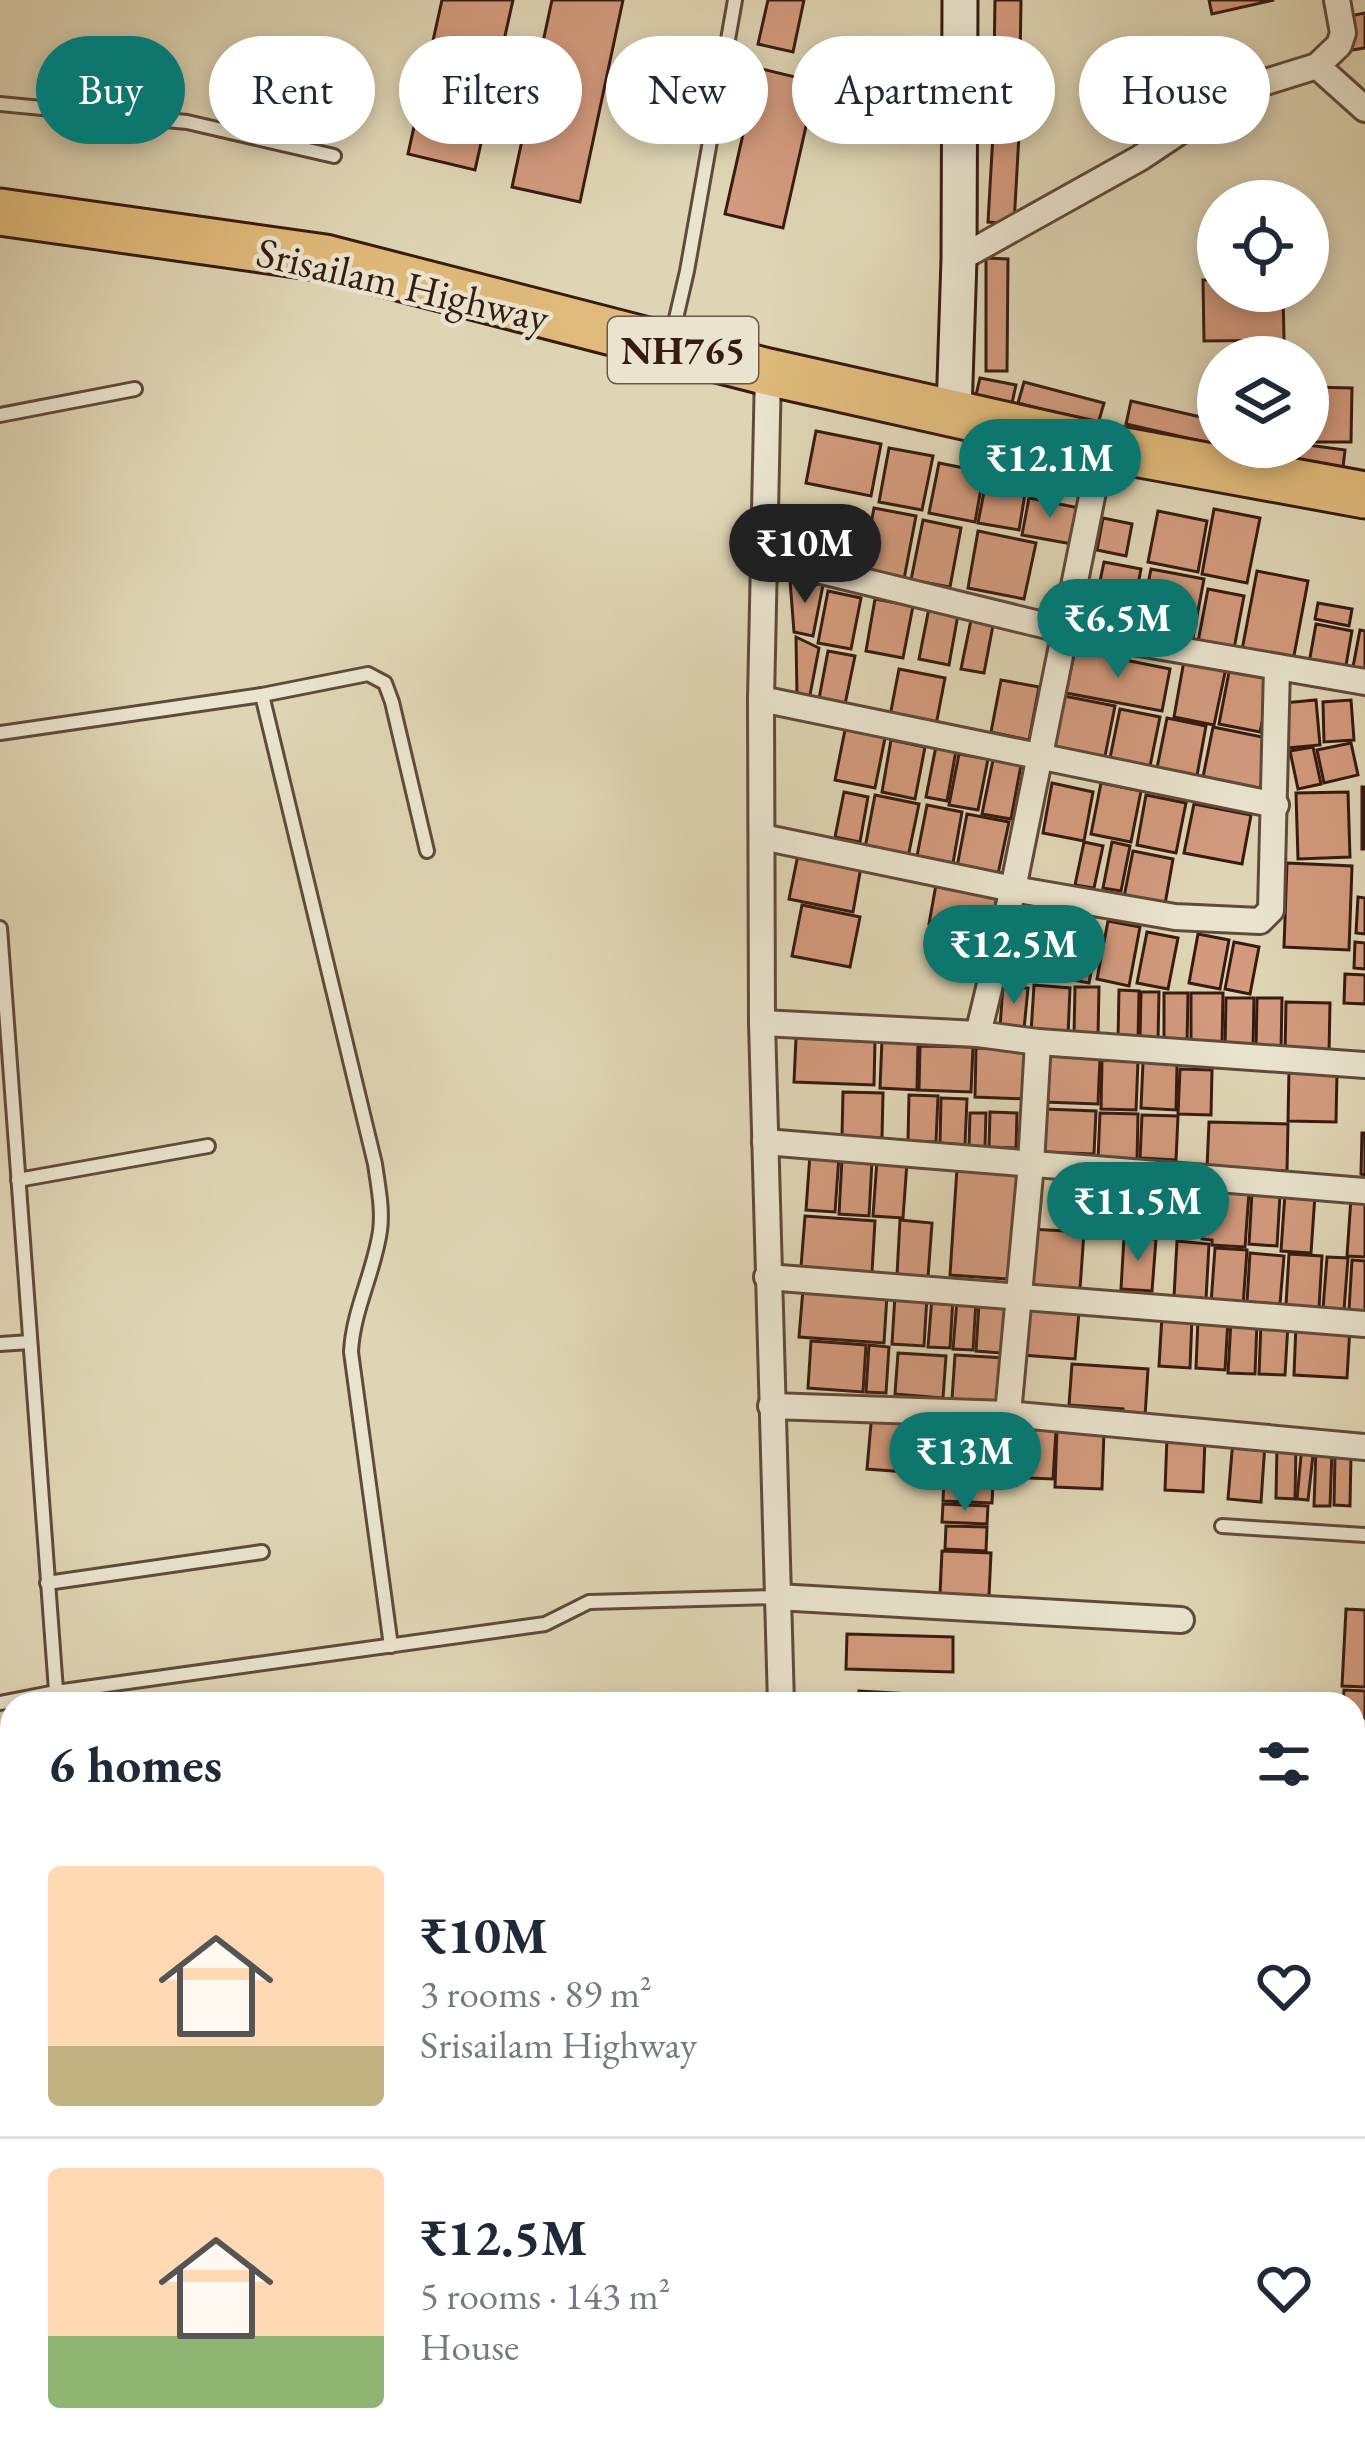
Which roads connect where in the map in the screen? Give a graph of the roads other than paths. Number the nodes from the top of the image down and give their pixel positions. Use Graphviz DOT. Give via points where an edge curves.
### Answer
graph roads {
  1 [pos="735,0"];
  2 [pos="960,0"];
  3 [pos="1337,0"];
  4 [pos="1317,66"];
  5 [pos="0,104"];
  6 [pos="1365,109"];
  7 [pos="334,156"];
  8 [pos="0,212"];
  9 [pos="959,259"];
  10 [pos="670,347"];
  11 [pos="768,373"];
  12 [pos="135,388"];
  13 [pos="954,412"];
  14 [pos="0,415"];
  15 [pos="1102,447"];
  16 [pos="1365,495"];
  17 [pos="764,557"];
  18 [pos="1064,630"];
  19 [pos="1277,667"];
  20 [pos="1365,682"];
  21 [pos="262,695"];
  22 [pos="761,699"];
  23 [pos="0,733"];
  24 [pos="1039,758"];
  25 [pos="1276,805"];
  26 [pos="762,837"];
  27 [pos="427,851"];
  28 [pos="1012,889"];
  29 [pos="0,928"];
  30 [pos="2,980"];
  31 [pos="762,1023"];
  32 [pos="978,1034"];
  33 [pos="1038,1042"];
  34 [pos="5,1059"];
  35 [pos="1365,1065"];
  36 [pos="765,1142"];
  37 [pos="208,1146"];
  38 [pos="1031,1164"];
  39 [pos="18,1180"];
  40 [pos="1365,1191"];
  41 [pos="767,1276"];
  42 [pos="1019,1297"];
  43 [pos="1365,1324"];
  44 [pos="30,1342"];
  45 [pos="0,1344"];
  46 [pos="771,1406"];
  47 [pos="1008,1414"];
  48 [pos="1365,1447"];
  49 [pos="1222,1526"];
  50 [pos="1365,1535"];
  51 [pos="262,1552"];
  52 [pos="47,1583"];
  53 [pos="778,1597"];
  54 [pos="1181,1620"];
  55 [pos="391,1646"];
  56 [pos="56,1692"];
  57 [pos="96,1692"];
  58 [pos="781,1692"];
  1 -- 10 [label="lane"];
  2 -- 9 [label="street"];
  3 -- 4 [label="street" via="1343,33"];
  4 -- 6 [label="street"];
  4 -- 9 [label="street" via="1243,89 1140,158"];
  5 -- 7 [label="lane" via="187,122"];
  8 -- 10 [label="highway, Srisailam Highway / NH765" via="325,258"];
  9 -- 13 [label="street"];
  10 -- 11 [label="highway, Srisailam Highway / NH765"];
  11 -- 13 [label="highway, Srisailam Highway / NH765"];
  11 -- 17 [label="street"];
  12 -- 14 [label="lane"];
  13 -- 15 [label="highway, Srisailam Highway / NH765"];
  15 -- 16 [label="highway, Srisailam Highway / NH765"];
  15 -- 18 [label="street"];
  17 -- 18 [label="street"];
  17 -- 22 [label="street"];
  18 -- 19 [label="street"];
  18 -- 24 [label="street"];
  19 -- 20 [label="street"];
  19 -- 25 [label="street"];
  21 -- 23 [label="lane"];
  21 -- 27 [label="lane" via="368,674 385,683"];
  21 -- 55 [label="lane" via="381,1205 351,1352"];
  22 -- 24 [label="street"];
  22 -- 26 [label="street"];
  24 -- 25 [label="street"];
  24 -- 28 [label="street"];
  25 -- 28 [label="street" via="1271,910 1260,921"];
  26 -- 28 [label="street"];
  26 -- 31 [label="street"];
  28 -- 32 [label="street"];
  29 -- 30 [label="lane"];
  30 -- 34 [label="lane"];
  31 -- 32 [label="street"];
  31 -- 36 [label="street"];
  32 -- 33 [label="street"];
  33 -- 35 [label="street"];
  33 -- 38 [label="street"];
  34 -- 39 [label="lane"];
  36 -- 38 [label="street"];
  36 -- 41 [label="street"];
  37 -- 39 [label="lane"];
  38 -- 40 [label="street"];
  38 -- 42 [label="street"];
  39 -- 44 [label="lane"];
  41 -- 42 [label="street"];
  41 -- 46 [label="street"];
  42 -- 43 [label="street"];
  42 -- 47 [label="street"];
  44 -- 45 [label="lane"];
  44 -- 52 [label="lane"];
  46 -- 47 [label="street"];
  46 -- 53 [label="street"];
  47 -- 48 [label="street"];
  49 -- 50 [label="lane"];
  51 -- 52 [label="lane"];
  52 -- 56 [label="lane"];
  53 -- 54 [label="street"];
  53 -- 55 [label="lane" via="589,1601 545,1624"];
  53 -- 58 [label="street"];
  55 -- 57 [label="lane"];
}
